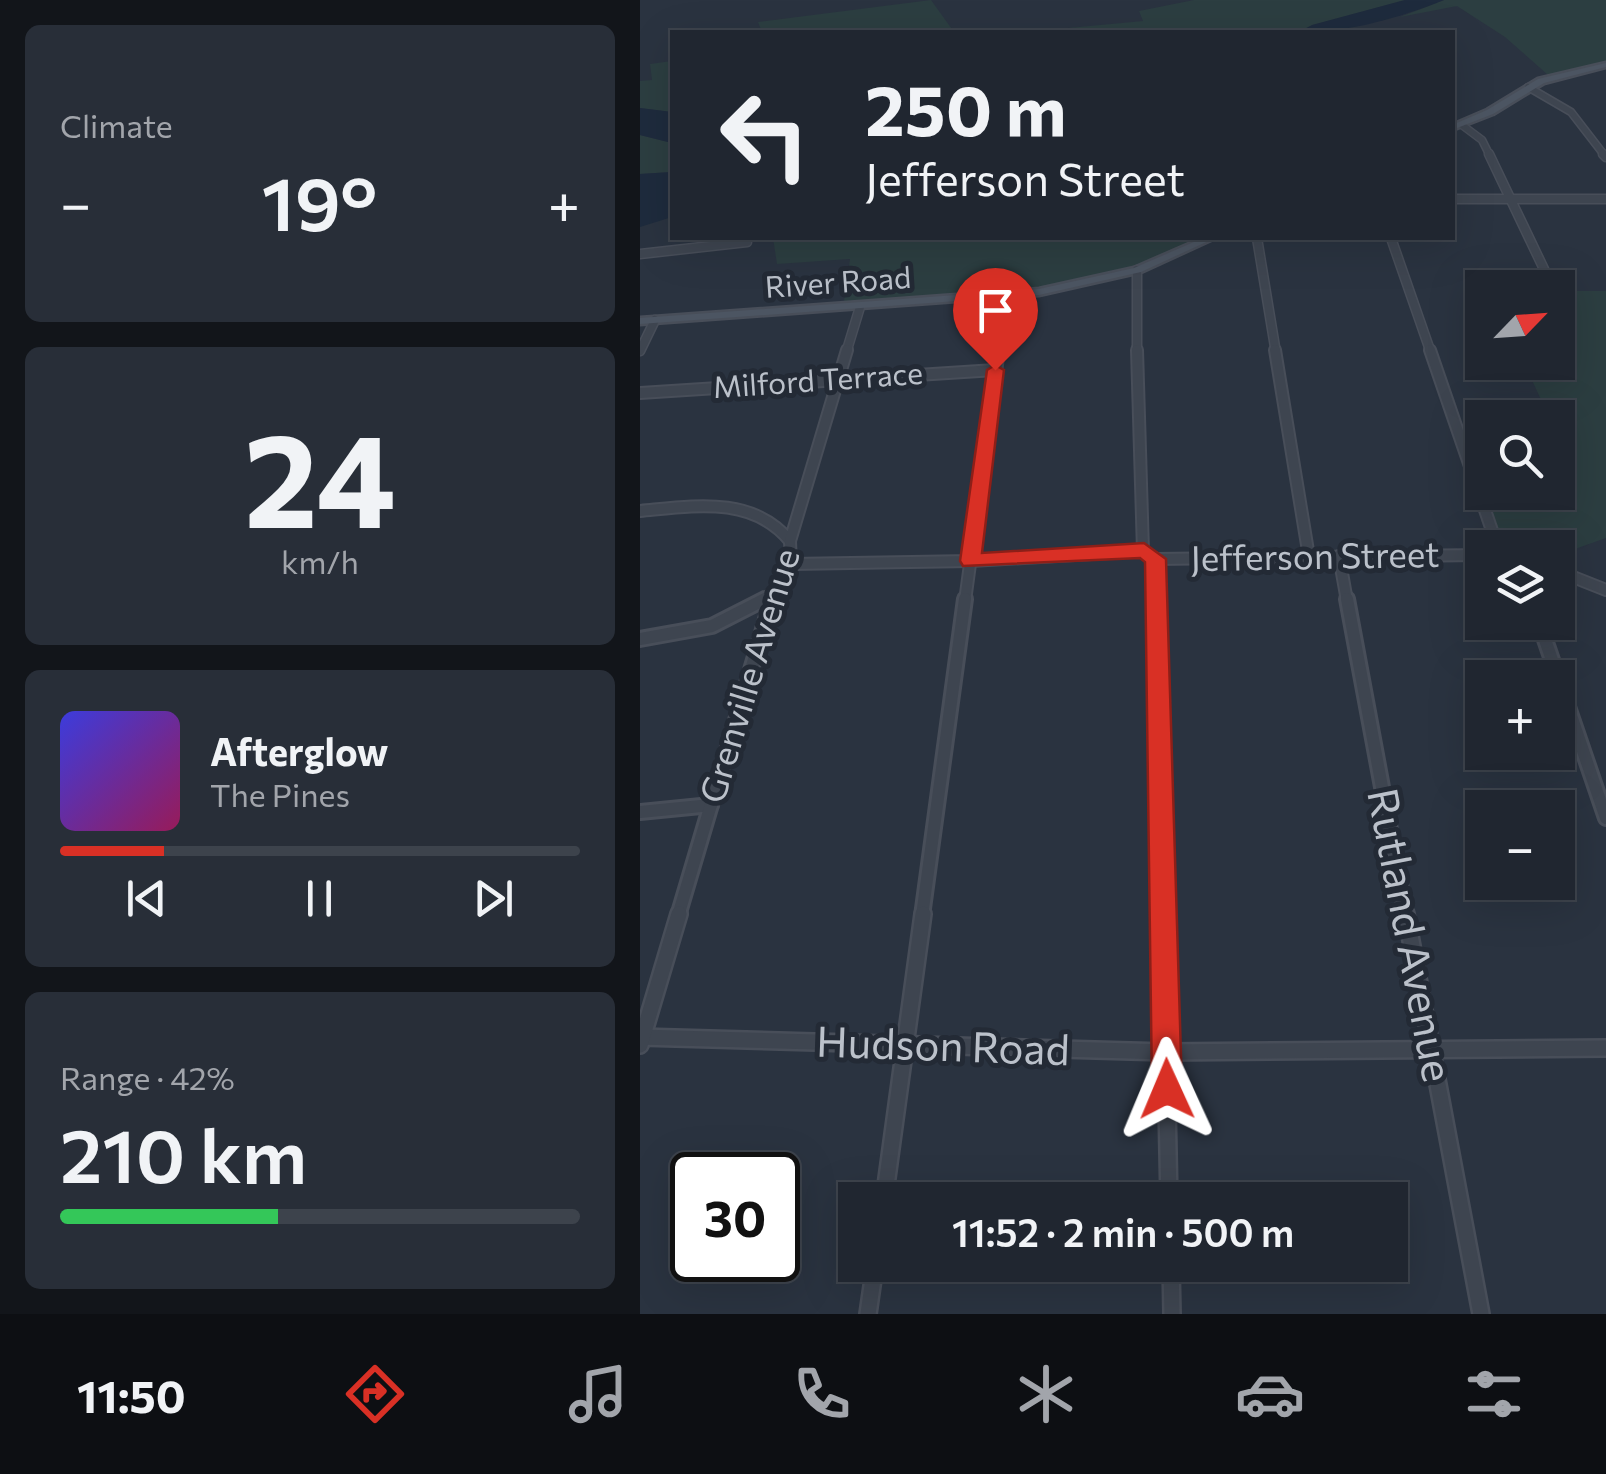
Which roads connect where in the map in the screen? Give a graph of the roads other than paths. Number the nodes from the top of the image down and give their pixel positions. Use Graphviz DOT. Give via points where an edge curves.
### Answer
graph roads {
  1 [pos="1606,66"];
  2 [pos="1528,87"];
  3 [pos="1457,127"];
  4 [pos="1606,157"];
  5 [pos="1455,199"];
  6 [pos="1511,199"];
  7 [pos="1606,199"];
  8 [pos="1205,240"];
  9 [pos="1257,240"];
  10 [pos="1392,240"];
  11 [pos="747,242"];
  12 [pos="640,254"];
  13 [pos="1136,270"];
  14 [pos="1545,270"];
  15 [pos="1006,296"];
  16 [pos="860,307"];
  17 [pos="655,320"];
  18 [pos="640,321"];
  19 [pos="640,352"];
  20 [pos="995,370"];
  21 [pos="840,378"];
  22 [pos="640,393"];
  23 [pos="640,511"];
  24 [pos="1492,530"];
  25 [pos="790,541"];
  26 [pos="1465,554"];
  27 [pos="1150,555"];
  28 [pos="1340,556"];
  29 [pos="1309,557"];
  30 [pos="970,561"];
  31 [pos="791,564"];
  32 [pos="1575,578"];
  33 [pos="775,590"];
  34 [pos="1606,590"];
  35 [pos="640,639"];
  36 [pos="1544,640"];
  37 [pos="711,806"];
  38 [pos="640,812"];
  39 [pos="1606,818"];
  40 [pos="641,1040"];
  41 [pos="905,1045"];
  42 [pos="1606,1048"];
  43 [pos="1432,1050"];
  44 [pos="1166,1052"];
  45 [pos="886,1182"];
  46 [pos="1170,1182"];
  47 [pos="873,1282"];
  48 [pos="1171,1282"];
  49 [pos="868,1314"];
  50 [pos="1172,1314"];
  51 [pos="1481,1314"];
  1 -- 2 [label="main road"];
  2 -- 3 [label="main road"];
  2 -- 4 [label="street" via="1571,112"];
  3 -- 6 [label="street" via="1482,140"];
  5 -- 6 [label="street"];
  6 -- 7 [label="street"];
  6 -- 14 [label="street"];
  8 -- 13 [label="main road, River Road"];
  9 -- 29 [label="street"];
  10 -- 24 [label="street"];
  11 -- 12 [label="street"];
  13 -- 15 [label="main road, River Road"];
  13 -- 27 [label="street" via="1138,471"];
  15 -- 16 [label="main road, River Road"];
  15 -- 20 [label="street"];
  16 -- 17 [label="main road, River Road"];
  16 -- 21 [label="street, Grenville Avenue"];
  17 -- 18 [label="main road, River Road"];
  17 -- 19 [label="street"];
  20 -- 21 [label="street, Milford Terrace"];
  20 -- 30 [label="street"];
  21 -- 22 [label="street, Milford Terrace"];
  21 -- 25 [label="street, Grenville Avenue"];
  23 -- 25 [label="street" via="748,511 778,524"];
  25 -- 31 [label="street, Grenville Avenue"];
  26 -- 28 [label="street, Jefferson Street"];
  27 -- 29 [label="street, Jefferson Street"];
  27 -- 30 [label="street, Jefferson Street"];
  27 -- 44 [label="street"];
  28 -- 29 [label="street, Jefferson Street"];
  28 -- 43 [label="street, Rutland Avenue"];
  30 -- 31 [label="street, Jefferson Street"];
  30 -- 41 [label="street"];
  31 -- 33 [label="street, Grenville Avenue"];
  32 -- 34 [label="street"];
  33 -- 35 [label="street" via="716,624"];
  33 -- 37 [label="street, Grenville Avenue"];
  36 -- 39 [label="street"];
  37 -- 38 [label="street"];
  37 -- 40 [label="street, Grenville Avenue"];
  40 -- 41 [label="street, Hudson Road"];
  41 -- 44 [label="street, Hudson Road"];
  41 -- 45 [label="street"];
  42 -- 43 [label="street, Hudson Road"];
  43 -- 44 [label="street, Hudson Road"];
  43 -- 51 [label="street, Rutland Avenue"];
  44 -- 46 [label="street"];
  47 -- 49 [label="street"];
  48 -- 50 [label="street"];
}
